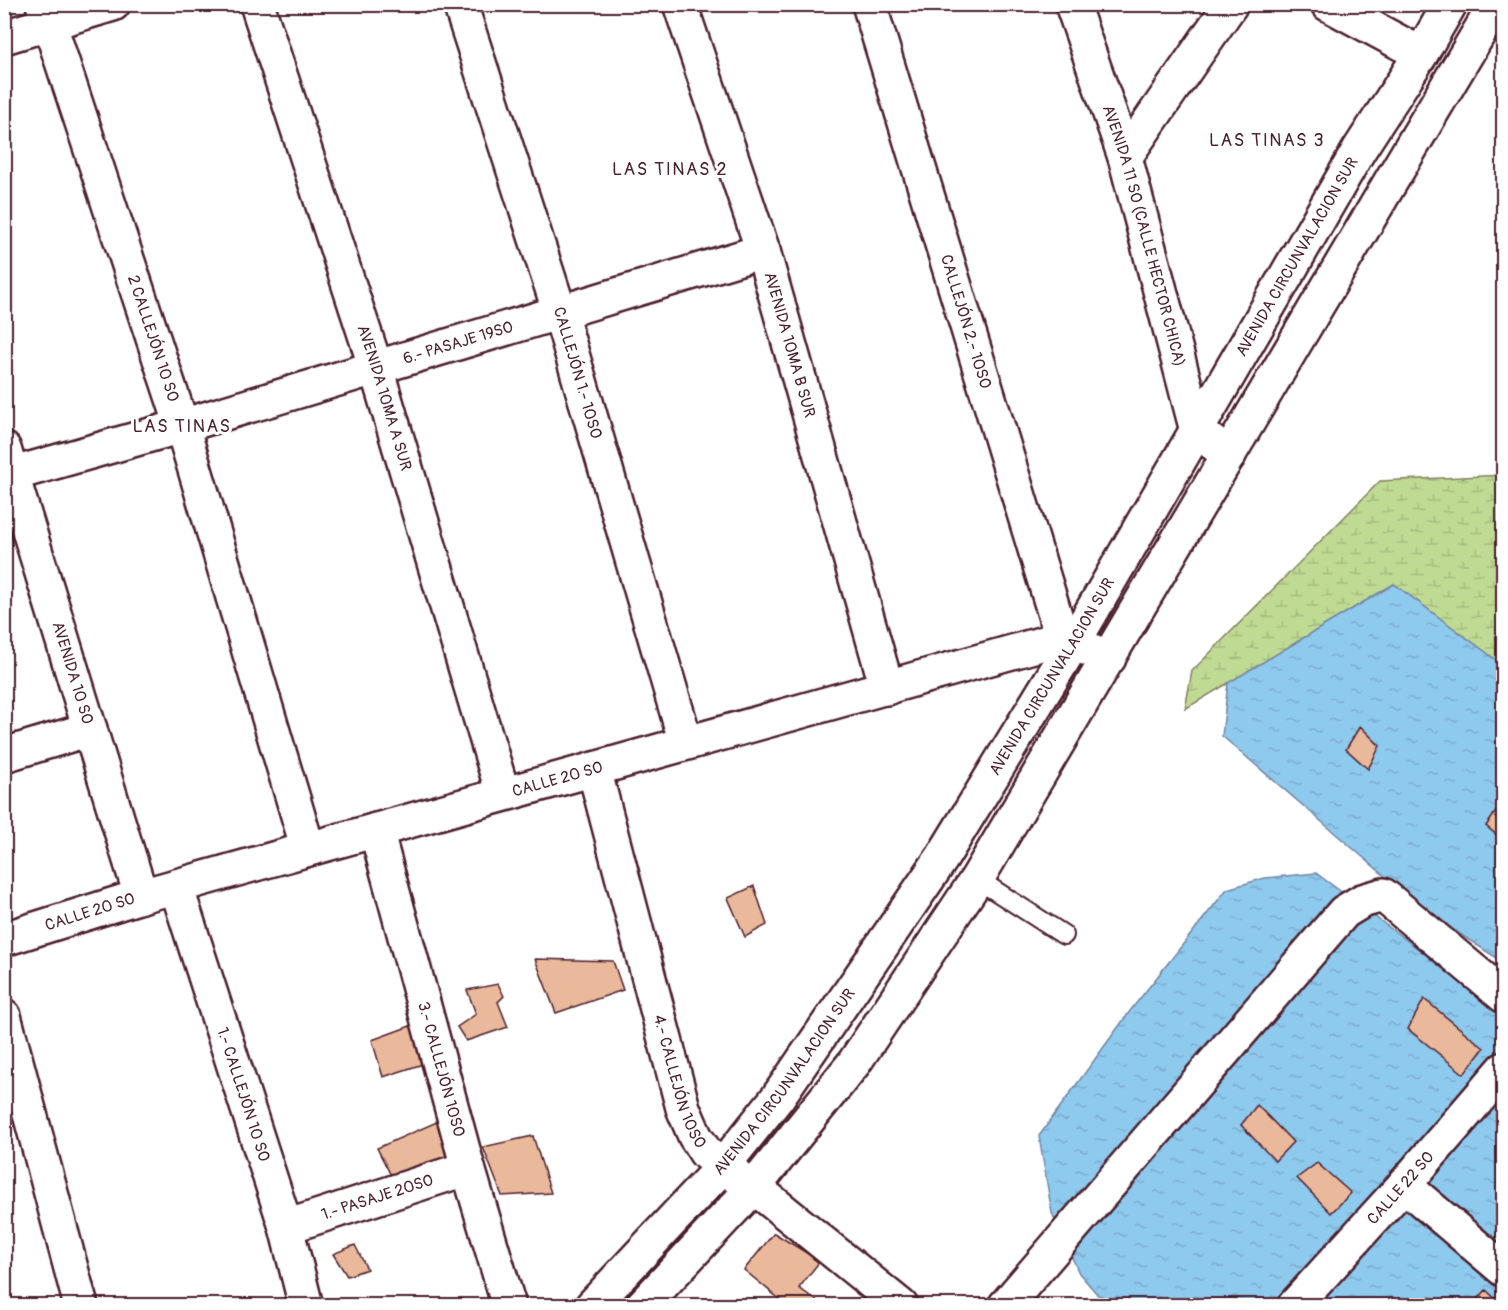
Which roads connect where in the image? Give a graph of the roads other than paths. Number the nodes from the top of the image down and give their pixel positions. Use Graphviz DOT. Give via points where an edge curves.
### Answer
graph roads {
  1 [pos="113,4"];
  2 [pos="257,4"];
  3 [pos="460,4"];
  4 [pos="680,4"];
  5 [pos="869,4"];
  6 [pos="1072,4"];
  7 [pos="1231,4"];
  8 [pos="1328,4"];
  9 [pos="1450,4"];
  10 [pos="1496,4"];
  11 [pos="46,14"];
  12 [pos="4,37"];
  13 [pos="1421,54"];
  14 [pos="1359,150"];
  15 [pos="1125,157"];
  16 [pos="1396,176"];
  17 [pos="763,251"];
  18 [pos="560,313"];
  19 [pos="376,368"];
  20 [pos="182,426"];
  21 [pos="1197,431"];
  22 [pos="1229,455"];
  23 [pos="9,461"];
  24 [pos="1068,640"];
  25 [pos="1108,658"];
  26 [pos="887,688"];
  27 [pos="90,729"];
  28 [pos="686,743"];
  29 [pos="4,755"];
  30 [pos="594,769"];
  31 [pos="503,794"];
  32 [pos="376,830"];
  33 [pos="308,849"];
  34 [pos="977,879"];
  35 [pos="176,886"];
  36 [pos="141,896"];
  37 [pos="1064,935"];
  38 [pos="4,939"];
  39 [pos="1503,996"];
  40 [pos="4,1016"];
  41 [pos="1503,1069"];
  42 [pos="722,1167"];
  43 [pos="468,1168"];
  44 [pos="1404,1185"];
  45 [pos="754,1187"];
  46 [pos="286,1227"];
  47 [pos="1503,1270"];
  48 [pos="81,1305"];
  49 [pos="306,1305"];
  50 [pos="508,1305"];
  51 [pos="592,1305"];
  52 [pos="642,1305"];
  53 [pos="901,1305"];
  54 [pos="1005,1305"];
  55 [pos="1294,1305"];
  1 -- 11 [label="street"];
  2 -- 19 [label="street, AVENIDA 10MA A SUR"];
  3 -- 18 [label="street, CALLEJÓN 1.- 10SO"];
  4 -- 17 [label="street, AVENIDA 10MA B SUR"];
  5 -- 24 [label="street, CALLEJÓN 2.- 10SO"];
  6 -- 15 [label="street, AVENIDA 11 SO (CALLE HECTOR CHICA)"];
  7 -- 15 [label="street"];
  8 -- 13 [label="street"];
  9 -- 13 [label="street, AVENIDA CIRCUNVALACION SUR"];
  10 -- 16 [label="street"];
  11 -- 12 [label="street"];
  11 -- 20 [label="street, 2 CALLEJÓN 10 SO"];
  13 -- 14 [label="street, AVENIDA CIRCUNVALACION SUR"];
  14 -- 16 [label="street"];
  14 -- 21 [label="street, AVENIDA CIRCUNVALACION SUR"];
  15 -- 21 [label="street, AVENIDA 11 SO (CALLE HECTOR CHICA)"];
  16 -- 22 [label="street"];
  17 -- 18 [label="street, 6.- PASAJE 19SO"];
  17 -- 26 [label="street, AVENIDA 10MA B SUR"];
  18 -- 19 [label="street, 6.- PASAJE 19SO"];
  18 -- 28 [label="street, CALLEJÓN 1.- 10SO"];
  19 -- 20 [label="street, 6.- PASAJE 19SO"];
  19 -- 31 [label="street, AVENIDA 10MA A SUR"];
  20 -- 23 [label="street, 6.- PASAJE 19SO"];
  20 -- 33 [label="street, 2 CALLEJÓN 10 SO"];
  21 -- 22 [label="street"];
  21 -- 24 [label="street, AVENIDA CIRCUNVALACION SUR"];
  22 -- 25 [label="street"];
  23 -- 27 [label="street, AVENIDA 10 SO"];
  24 -- 25 [label="street"];
  24 -- 26 [label="street, CALLE 20 SO"];
  24 -- 42 [label="street, AVENIDA CIRCUNVALACION SUR" via="936,868 778,1097"];
  25 -- 34 [label="street"];
  26 -- 28 [label="street, CALLE 20 SO"];
  27 -- 29 [label="street"];
  27 -- 36 [label="street, AVENIDA 10 SO"];
  28 -- 30 [label="street, CALLE 20 SO"];
  30 -- 31 [label="street, CALLE 20 SO"];
  30 -- 42 [label="street, 4.- CALLEJÓN 10SO" via="683,1108 706,1153"];
  31 -- 32 [label="street, CALLE 20 SO"];
  32 -- 33 [label="street, CALLE 20 SO"];
  32 -- 43 [label="street, 3.- CALLEJÓN 10SO"];
  33 -- 35 [label="street, CALLE 20 SO"];
  34 -- 37 [label="lane"];
  34 -- 45 [label="street" via="854,1063"];
  35 -- 36 [label="street, CALLE 20 SO"];
  35 -- 46 [label="street, 1.- CALLEJÓN 10 SO"];
  36 -- 38 [label="street, CALLE 20 SO"];
  39 -- 54 [label="street" via="1383,895 1344,912"];
  40 -- 48 [label="street"];
  41 -- 44 [label="street, CALLE 22 SO"];
  42 -- 45 [label="street, 4.- CALLEJÓN 10SO"];
  42 -- 51 [label="street, AVENIDA CIRCUNVALACION SUR"];
  43 -- 46 [label="street, 1.- PASAJE 20SO"];
  43 -- 50 [label="street, 3.- CALLEJÓN 10SO"];
  44 -- 47 [label="street"];
  44 -- 55 [label="street, CALLE 22 SO"];
  45 -- 52 [label="street"];
  45 -- 53 [label="street, 4.- CALLEJÓN 10SO"];
  46 -- 49 [label="street, 1.- CALLEJÓN 10 SO"];
}
